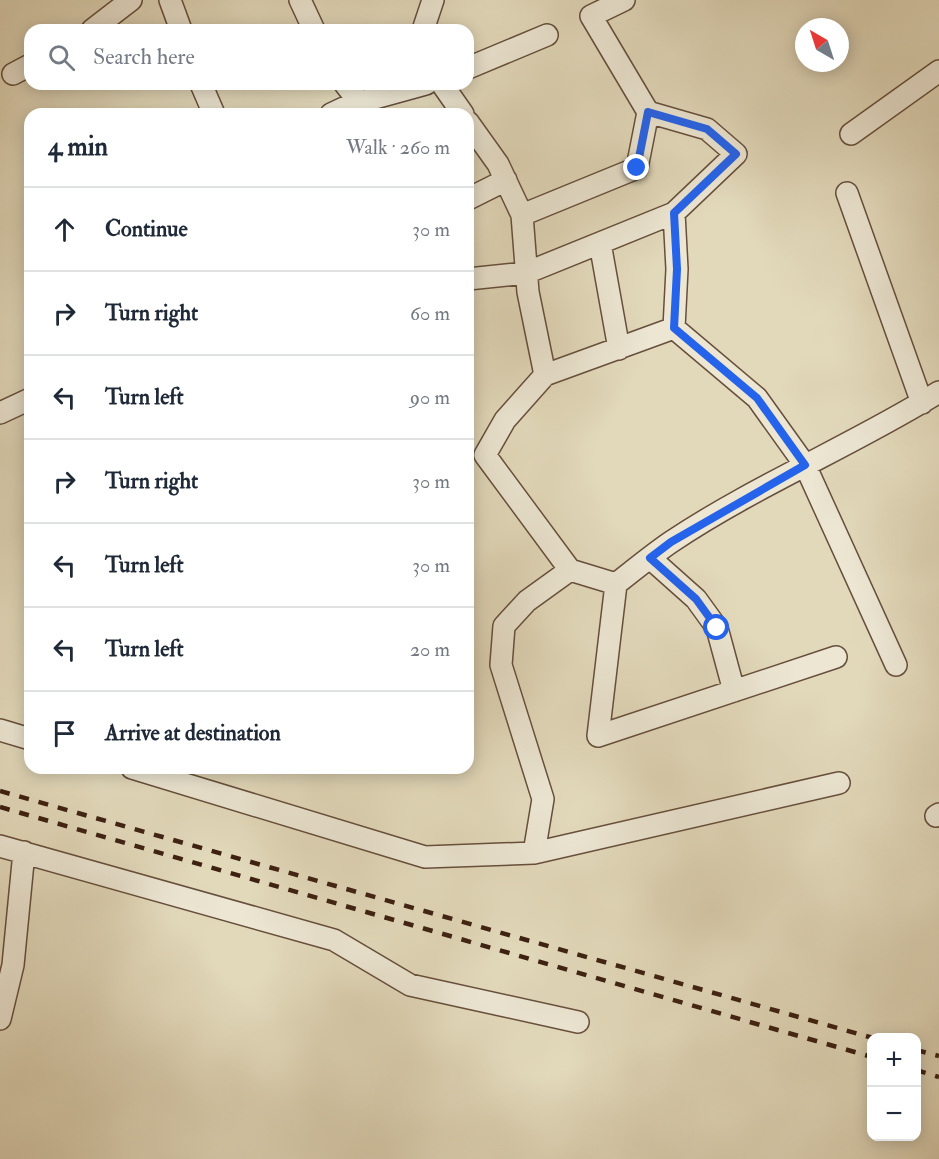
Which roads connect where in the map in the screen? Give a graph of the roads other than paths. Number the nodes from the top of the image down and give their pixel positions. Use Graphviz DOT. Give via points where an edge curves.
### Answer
graph roads {
  1 [pos="131,0"];
  2 [pos="170,0"];
  3 [pos="300,0"];
  4 [pos="433,0"];
  5 [pos="624,0"];
  6 [pos="100,24"];
  7 [pos="179,24"];
  8 [pos="311,24"];
  9 [pos="425,24"];
  10 [pos="547,35"];
  11 [pos="474,65"];
  12 [pos="939,71"];
  13 [pos="204,90"];
  14 [pos="350,90"];
  15 [pos="410,90"];
  16 [pos="446,90"];
  17 [pos="211,108"];
  18 [pos="363,108"];
  19 [pos="459,108"];
  20 [pos="648,112"];
  21 [pos="474,130"];
  22 [pos="851,134"];
  23 [pos="506,180"];
  24 [pos="847,193"];
  25 [pos="474,196"];
  26 [pos="674,213"];
  27 [pos="522,215"];
  28 [pos="600,243"];
  29 [pos="526,273"];
  30 [pos="474,278"];
  31 [pos="674,328"];
  32 [pos="619,349"];
  33 [pos="544,375"];
  34 [pos="930,398"];
  35 [pos="24,402"];
  36 [pos="0,413"];
  37 [pos="805,465"];
  38 [pos="650,558"];
  39 [pos="570,570"];
  40 [pos="616,584"];
  41 [pos="836,657"];
  42 [pos="896,665"];
  43 [pos="734,691"];
  44 [pos="0,730"];
  45 [pos="24,737"];
  46 [pos="152,774"];
  47 [pos="839,783"];
  48 [pos="0,846"];
  49 [pos="24,852"];
  50 [pos="534,853"];
  51 [pos="0,1019"];
  52 [pos="578,1022"];
  1 -- 6 [label="street"];
  2 -- 7 [label="street"];
  3 -- 8 [label="street"];
  4 -- 9 [label="street"];
  5 -- 20 [label="street" via="591,16"];
  10 -- 11 [label="street"];
  12 -- 22 [label="street"];
  13 -- 17 [label="street"];
  14 -- 18 [label="street"];
  15 -- 18 [label="street"];
  16 -- 19 [label="street"];
  20 -- 26 [label="street" via="707,129 736,154"];
  20 -- 27 [label="street" via="637,168"];
  21 -- 23 [label="street"];
  23 -- 25 [label="street"];
  23 -- 27 [label="street"];
  24 -- 34 [label="street"];
  26 -- 28 [label="street"];
  26 -- 31 [label="street"];
  27 -- 29 [label="street"];
  28 -- 29 [label="street"];
  28 -- 32 [label="street"];
  29 -- 30 [label="street"];
  29 -- 33 [label="street"];
  31 -- 32 [label="street"];
  31 -- 37 [label="street" via="757,398"];
  32 -- 33 [label="street"];
  33 -- 39 [label="street" via="505,420 485,455"];
  34 -- 37 [label="street" via="890,423"];
  35 -- 36 [label="street"];
  37 -- 38 [label="street"];
  37 -- 42 [label="street"];
  38 -- 40 [label="street"];
  38 -- 43 [label="street" via="696,599 717,628"];
  39 -- 40 [label="street"];
  39 -- 50 [label="street" via="526,601 504,626 501,665 543,799"];
  40 -- 43 [label="street" via="598,736"];
  41 -- 43 [label="street"];
  44 -- 45 [label="street"];
  46 -- 50 [label="street" via="425,857"];
  47 -- 50 [label="street"];
  48 -- 49 [label="street"];
  49 -- 51 [label="street" via="13,965"];
  49 -- 52 [label="street" via="334,940 410,986"];
}
